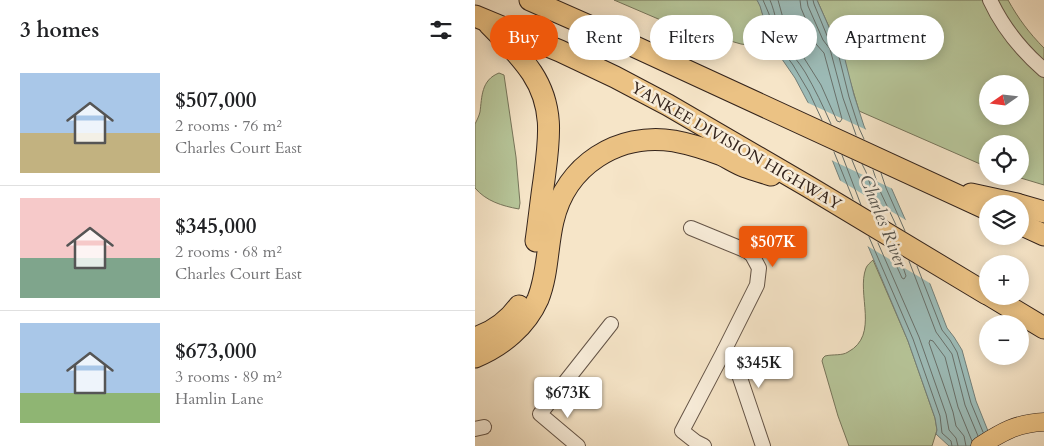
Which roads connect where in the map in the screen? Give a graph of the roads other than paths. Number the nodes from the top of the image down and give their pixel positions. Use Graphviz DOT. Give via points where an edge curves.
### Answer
graph roads {
  1 [pos="531,0"];
  2 [pos="990,0"];
  3 [pos="481,18"];
  4 [pos="1044,70"];
  5 [pos="809,187"];
  6 [pos="943,188"];
  7 [pos="979,196"];
  8 [pos="979,205"];
  9 [pos="1029,207"];
  10 [pos="1044,212"];
  11 [pos="691,228"];
  12 [pos="1029,228"];
  13 [pos="1044,235"];
  14 [pos="979,289"];
  15 [pos="1006,305"];
  16 [pos="611,324"];
  17 [pos="1044,328"];
  18 [pos="475,338"];
  19 [pos="725,351"];
  20 [pos="475,357"];
  21 [pos="1044,422"];
  22 [pos="577,446"];
  23 [pos="704,446"];
  24 [pos="763,446"];
  25 [pos="980,446"];
  1 -- 6 [label="highway"];
  2 -- 4 [label="street" via="1014,40"];
  3 -- 5 [label="highway, YANKEE DIVISION HIGHWAY" via="561,51 639,89"];
  3 -- 18 [label="highway" via="526,65 537,82 545,103 549,134 532,270 526,292 505,321"];
  5 -- 14 [label="highway, YANKEE DIVISION HIGHWAY"];
  5 -- 20 [label="highway" via="674,141 638,140 607,151 580,171 559,202 541,290 529,315 506,339"];
  6 -- 7 [label="highway"];
  6 -- 8 [label="highway"];
  9 -- 10 [label="highway"];
  11 -- 19 [label="street" via="747,251 759,268 757,285"];
  12 -- 13 [label="highway"];
  15 -- 17 [label="highway"];
  16 -- 22 [label="street" via="540,414"];
  19 -- 23 [label="street" via="682,431"];
  19 -- 24 [label="street" via="735,360"];
  21 -- 25 [label="main road" via="1016,427"];
}
